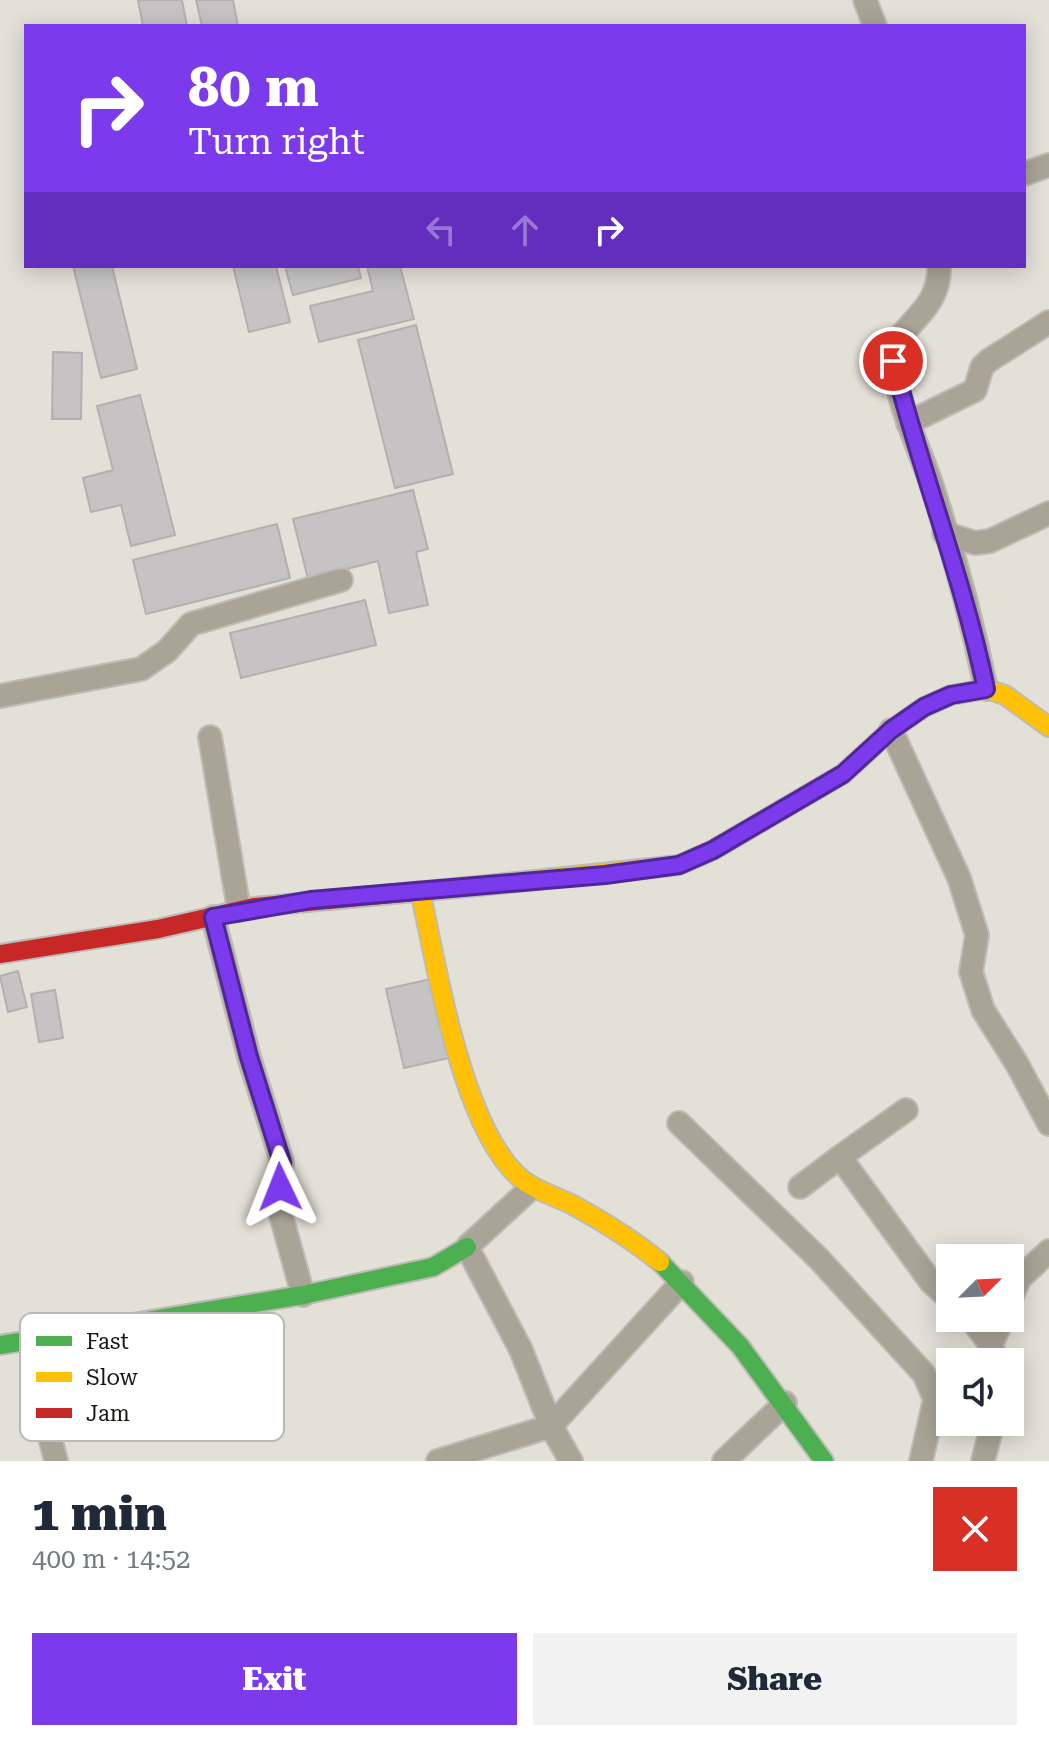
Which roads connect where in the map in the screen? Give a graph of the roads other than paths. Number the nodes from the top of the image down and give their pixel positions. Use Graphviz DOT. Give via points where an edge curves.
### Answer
graph roads {
  1 [pos="865,0"];
  2 [pos="874,24"];
  3 [pos="1049,165"];
  4 [pos="1026,173"];
  5 [pos="939,268"];
  6 [pos="1049,322"];
  7 [pos="908,423"];
  8 [pos="1049,513"];
  9 [pos="944,533"];
  10 [pos="341,580"];
  11 [pos="986,689"];
  12 [pos="0,696"];
  13 [pos="1049,727"];
  14 [pos="891,730"];
  15 [pos="210,737"];
  16 [pos="420,891"];
  17 [pos="239,910"];
  18 [pos="213,917"];
  19 [pos="0,954"];
  20 [pos="906,1110"];
  21 [pos="679,1123"];
  22 [pos="1049,1124"];
  23 [pos="840,1157"];
  24 [pos="800,1187"];
  25 [pos="531,1188"];
  26 [pos="467,1247"];
  27 [pos="1049,1251"];
  28 [pos="1024,1274"];
  29 [pos="682,1282"];
  30 [pos="936,1286"];
  31 [pos="303,1295"];
  32 [pos="194,1313"];
  33 [pos="20,1342"];
  34 [pos="0,1345"];
  35 [pos="785,1403"];
  36 [pos="551,1426"];
  37 [pos="989,1436"];
  38 [pos="51,1441"];
  39 [pos="56,1461"];
  40 [pos="438,1461"];
  41 [pos="571,1461"];
  42 [pos="724,1461"];
  43 [pos="824,1461"];
  44 [pos="921,1461"];
  45 [pos="983,1461"];
  1 -- 2 [label="street"];
  3 -- 4 [label="street"];
  5 -- 7 [label="street" via="932,302 893,349"];
  6 -- 7 [label="street" via="988,361 975,390"];
  7 -- 9 [label="street"];
  8 -- 9 [label="street" via="990,541 975,543"];
  9 -- 11 [label="street"];
  10 -- 12 [label="street" via="191,624 167,651 141,669"];
  11 -- 13 [label="street" via="1005,695"];
  11 -- 14 [label="street" via="951,695"];
  14 -- 16 [label="street" via="843,774 679,865"];
  14 -- 22 [label="street" via="959,878 977,935 971,972 983,1010"];
  15 -- 17 [label="street"];
  16 -- 17 [label="street"];
  16 -- 25 [label="street" via="465,1072 484,1123 509,1166"];
  17 -- 18 [label="street"];
  18 -- 19 [label="street"];
  18 -- 31 [label="street" via="282,1162 277,1201"];
  20 -- 23 [label="street"];
  21 -- 44 [label="street" via="819,1259 924,1374 935,1399"];
  23 -- 24 [label="street"];
  23 -- 30 [label="street"];
  25 -- 26 [label="street"];
  25 -- 29 [label="street" via="569,1203 636,1243"];
  26 -- 31 [label="street" via="433,1267"];
  26 -- 36 [label="street" via="521,1350"];
  27 -- 28 [label="street"];
  29 -- 35 [label="street" via="754,1359"];
  29 -- 36 [label="street"];
  31 -- 32 [label="street"];
  33 -- 34 [label="street"];
  35 -- 42 [label="street"];
  35 -- 43 [label="street"];
  36 -- 40 [label="street"];
  36 -- 41 [label="street"];
  37 -- 45 [label="street"];
  38 -- 39 [label="street"];
}
